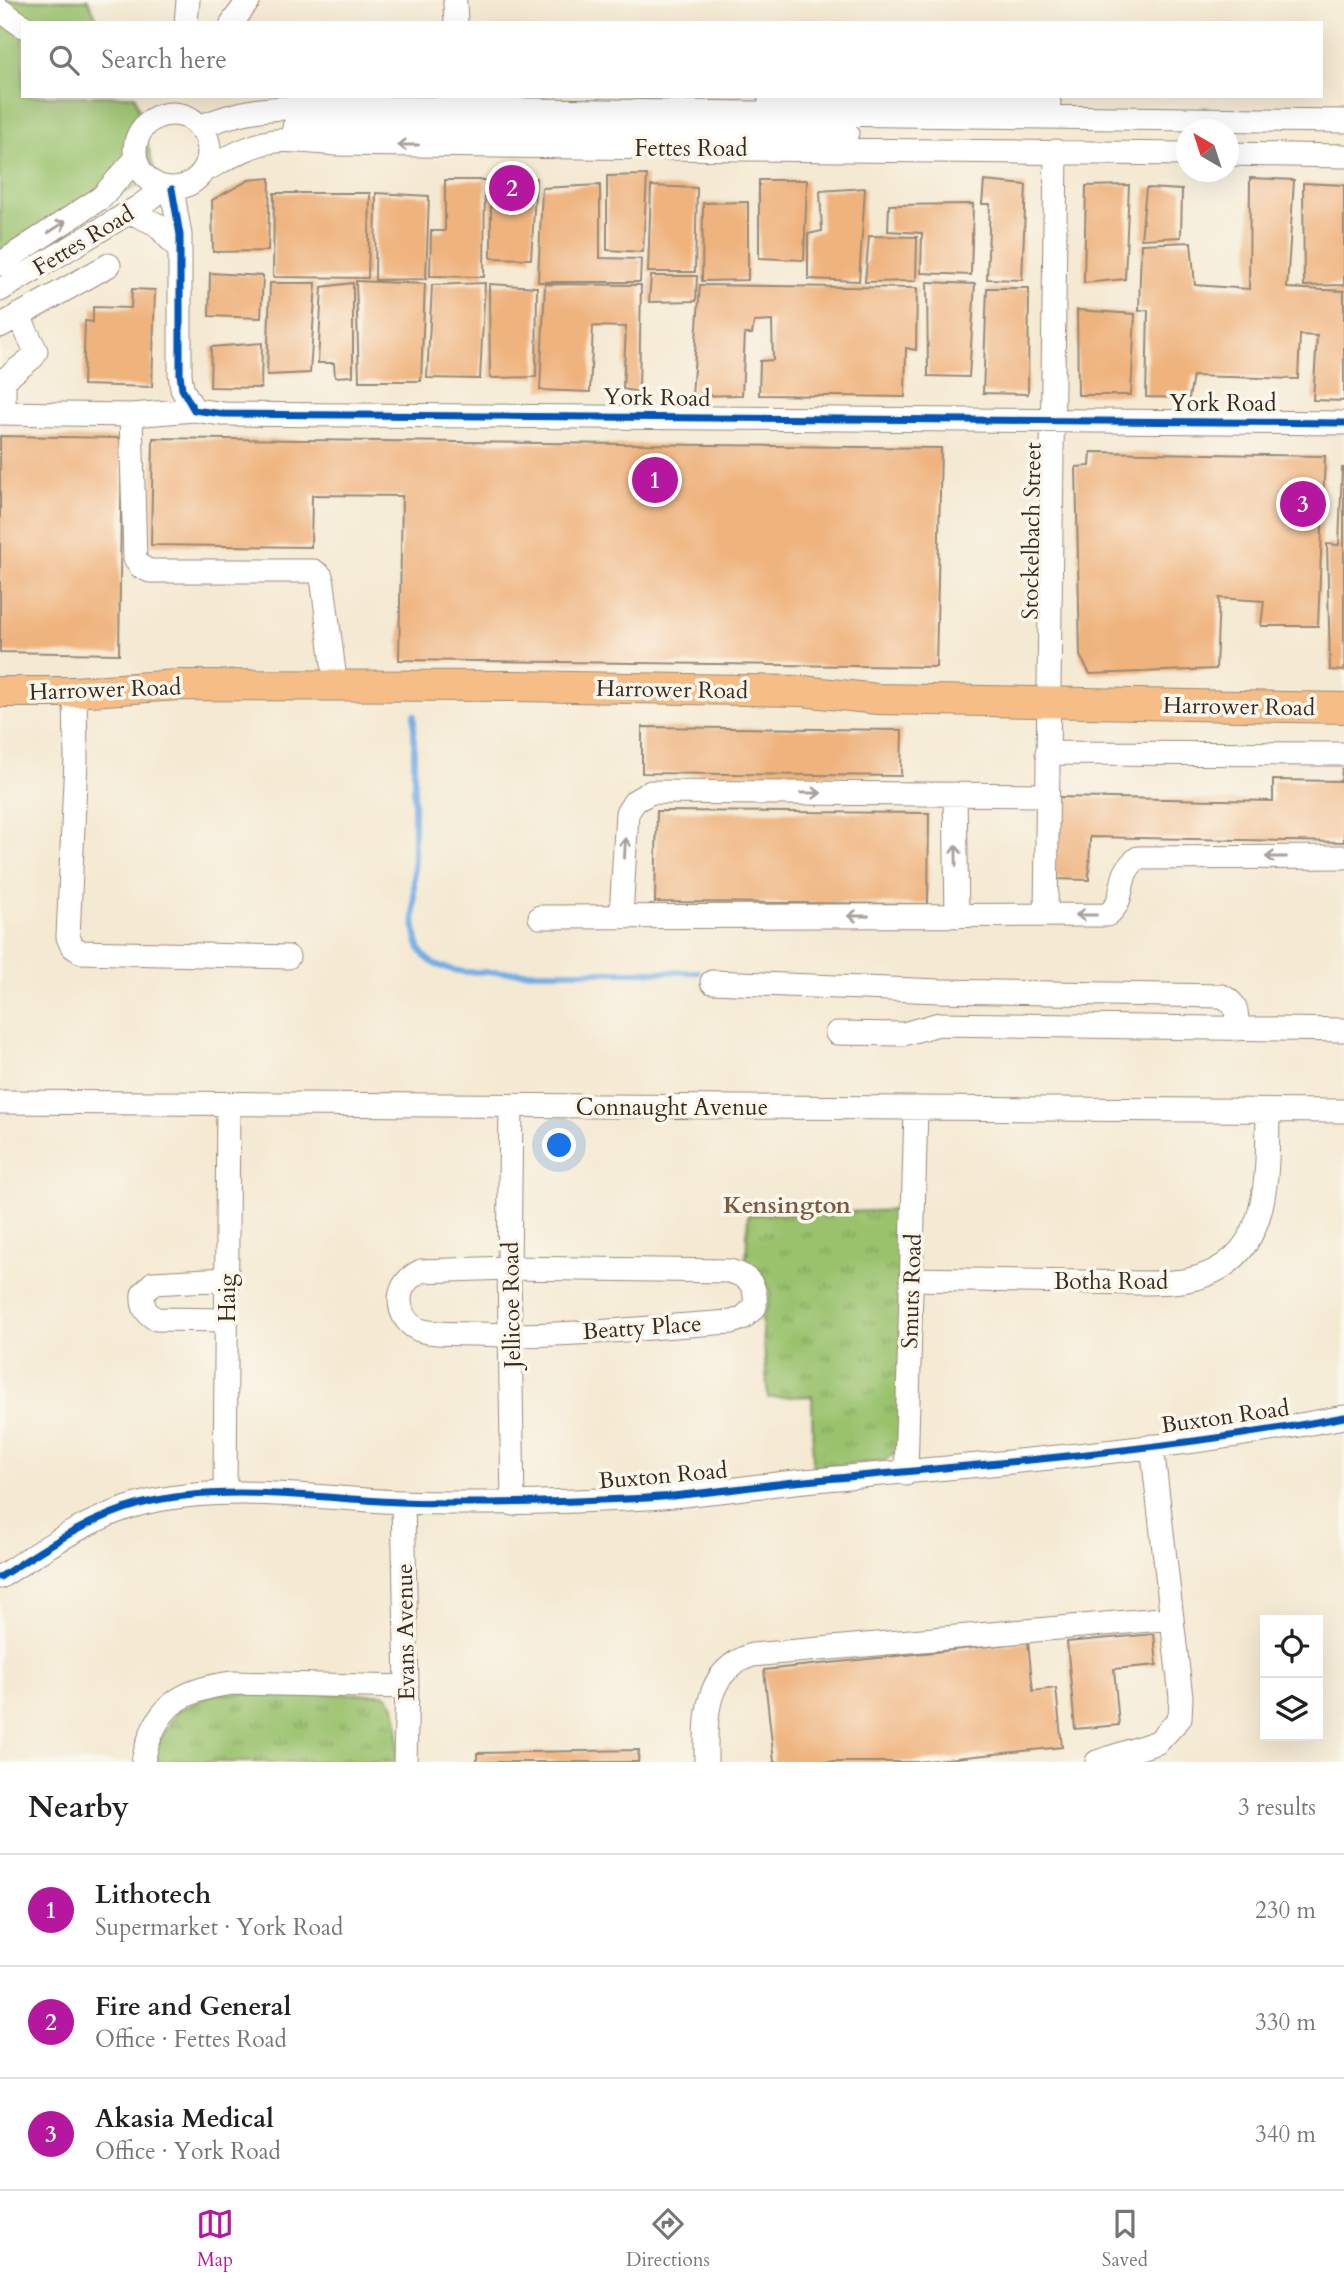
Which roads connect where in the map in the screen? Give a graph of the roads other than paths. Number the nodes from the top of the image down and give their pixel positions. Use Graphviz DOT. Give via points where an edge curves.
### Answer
graph roads {
  1 [pos="188,0"];
  2 [pos="249,0"];
  3 [pos="0,9"];
  4 [pos="186,21"];
  5 [pos="233,21"];
  6 [pos="21,25"];
  7 [pos="250,98"];
  8 [pos="963,98"];
  9 [pos="1344,108"];
  10 [pos="184,114"];
  11 [pos="1344,121"];
  12 [pos="1176,139"];
  13 [pos="1239,140"];
  14 [pos="1344,141"];
  15 [pos="1056,151"];
  16 [pos="1176,153"];
  17 [pos="1239,155"];
  18 [pos="1344,156"];
  19 [pos="135,160"];
  20 [pos="202,169"];
  21 [pos="168,188"];
  22 [pos="130,212"];
  23 [pos="180,243"];
  24 [pos="0,264"];
  25 [pos="109,265"];
  26 [pos="0,290"];
  27 [pos="9,321"];
  28 [pos="194,410"];
  29 [pos="2,413"];
  30 [pos="131,415"];
  31 [pos="1052,421"];
  32 [pos="1344,422"];
  33 [pos="0,671"];
  34 [pos="334,672"];
  35 [pos="1344,689"];
  36 [pos="0,692"];
  37 [pos="75,692"];
  38 [pos="1049,692"];
  39 [pos="1344,708"];
  40 [pos="1047,753"];
  41 [pos="1344,754"];
  42 [pos="956,794"];
  43 [pos="1046,795"];
  44 [pos="1344,858"];
  45 [pos="1046,914"];
  46 [pos="621,916"];
  47 [pos="957,916"];
  48 [pos="540,917"];
  49 [pos="288,957"];
  50 [pos="712,982"];
  51 [pos="940,991"];
  52 [pos="939,1024"];
  53 [pos="1237,1029"];
  54 [pos="1344,1030"];
  55 [pos="837,1033"];
  56 [pos="0,1102"];
  57 [pos="228,1104"];
  58 [pos="511,1106"];
  59 [pos="916,1108"];
  60 [pos="1268,1111"];
  61 [pos="1344,1111"];
  62 [pos="509,1268"];
  63 [pos="226,1279"];
  64 [pos="911,1279"];
  65 [pos="227,1320"];
  66 [pos="511,1336"];
  67 [pos="1344,1417"];
  68 [pos="1152,1446"];
  69 [pos="906,1474"];
  70 [pos="225,1493"];
  71 [pos="403,1502"];
  72 [pos="513,1504"];
  73 [pos="0,1577"];
  74 [pos="1172,1618"];
  75 [pos="407,1687"];
  76 [pos="143,1762"];
  77 [pos="405,1762"];
  78 [pos="706,1762"];
  79 [pos="1097,1762"];
  1 -- 4 [label="street"];
  2 -- 5 [label="street"];
  3 -- 6 [label="street"];
  7 -- 10 [label="street"];
  8 -- 9 [label="street"];
  10 -- 11 [label="street" via="303,107"];
  10 -- 19 [label="street" via="150,121 137,139"];
  10 -- 20 [label="street" via="206,137"];
  12 -- 20 [label="street" via="282,127 242,137"];
  13 -- 14 [label="street"];
  15 -- 16 [label="street, Fettes Road"];
  15 -- 20 [label="street, Fettes Road, one-way" via="287,140 265,143"];
  15 -- 31 [label="street, Stockelbach Street"];
  17 -- 18 [label="street"];
  19 -- 21 [label="street" via="151,183"];
  24 -- 19 [label="street, Fettes Road, one-way" via="102,197"];
  20 -- 21 [label="street" via="184,186"];
  20 -- 23 [label="street"];
  21 -- 22 [label="street, Fettes Road"];
  21 -- 23 [label="street"];
  22 -- 23 [label="street" via="156,224"];
  22 -- 26 [label="street, Fettes Road"];
  23 -- 28 [label="street" via="180,374"];
  25 -- 27 [label="street"];
  27 -- 29 [label="street" via="36,351 4,380"];
  28 -- 30 [label="street, York Road"];
  28 -- 31 [label="street, York Road" via="223,414"];
  29 -- 30 [label="street, York Road"];
  30 -- 34 [label="street" via="135,559 141,567 150,571 314,571 323,584"];
  31 -- 32 [label="street, York Road"];
  31 -- 38 [label="street, Stockelbach Street"];
  33 -- 34 [label="main road, Harrower Road"];
  34 -- 38 [label="main road, Harrower Road"];
  35 -- 38 [label="main road, Harrower Road"];
  36 -- 37 [label="main road, Harrower Road"];
  37 -- 38 [label="main road, Harrower Road" via="190,685 500,686 777,691 878,699"];
  37 -- 49 [label="street" via="68,937 72,946 81,952"];
  38 -- 39 [label="main road, Harrower Road"];
  38 -- 40 [label="street, Stockelbach Street"];
  40 -- 41 [label="street"];
  40 -- 43 [label="street, Stockelbach Street"];
  42 -- 43 [label="street"];
  46 -- 42 [label="street, one-way" via="627,813 635,800 652,792"];
  47 -- 42 [label="street, one-way"];
  43 -- 45 [label="street, Stockelbach Street"];
  44 -- 45 [label="street, one-way" via="1138,858 1128,865 1115,909 1107,915"];
  45 -- 47 [label="street"];
  47 -- 46 [label="street, one-way"];
  46 -- 48 [label="street"];
  50 -- 51 [label="street"];
  51 -- 52 [label="street"];
  51 -- 53 [label="street" via="1222,996 1237,1009"];
  52 -- 53 [label="street"];
  52 -- 55 [label="street" via="903,1034"];
  53 -- 54 [label="street"];
  56 -- 57 [label="street, Connaught Avenue"];
  57 -- 58 [label="street, Connaught Avenue"];
  57 -- 63 [label="street, Haig"];
  58 -- 59 [label="street, Connaught Avenue"];
  58 -- 62 [label="street, Jellicoe Road"];
  59 -- 60 [label="street, Connaught Avenue"];
  59 -- 64 [label="street, Smuts Road"];
  60 -- 61 [label="street, Connaught Avenue"];
  60 -- 64 [label="street, Botha Road" via="1260,1214 1241,1251 1209,1273 1173,1282 1139,1283"];
  62 -- 66 [label="street, Jellicoe Road"];
  62 -- 66 [label="street, Beatty Place" via="421,1270 405,1282 400,1304 407,1321 421,1331"];
  62 -- 66 [label="street, Beatty Place" via="729,1271 748,1278 756,1298 750,1314 732,1322"];
  63 -- 65 [label="street, Haig"];
  63 -- 65 [label="street" via="153,1283 142,1303 156,1319"];
  64 -- 69 [label="street, Smuts Road"];
  65 -- 70 [label="street, Haig"];
  66 -- 72 [label="street, Jellicoe Road"];
  67 -- 68 [label="street, Buxton Road"];
  68 -- 69 [label="street, Buxton Road"];
  68 -- 74 [label="street"];
  69 -- 72 [label="street, Buxton Road" via="652,1498"];
  70 -- 71 [label="street, Buxton Road"];
  70 -- 73 [label="street, Buxton Road" via="135,1505 82,1526"];
  71 -- 72 [label="street, Buxton Road"];
  71 -- 75 [label="street, Evans Avenue"];
  74 -- 78 [label="street" via="752,1655 725,1668 713,1691 706,1722"];
  74 -- 79 [label="street" via="1180,1718 1158,1742"];
  75 -- 76 [label="street" via="232,1684 189,1692 159,1718"];
  75 -- 77 [label="street, Evans Avenue"];
}
